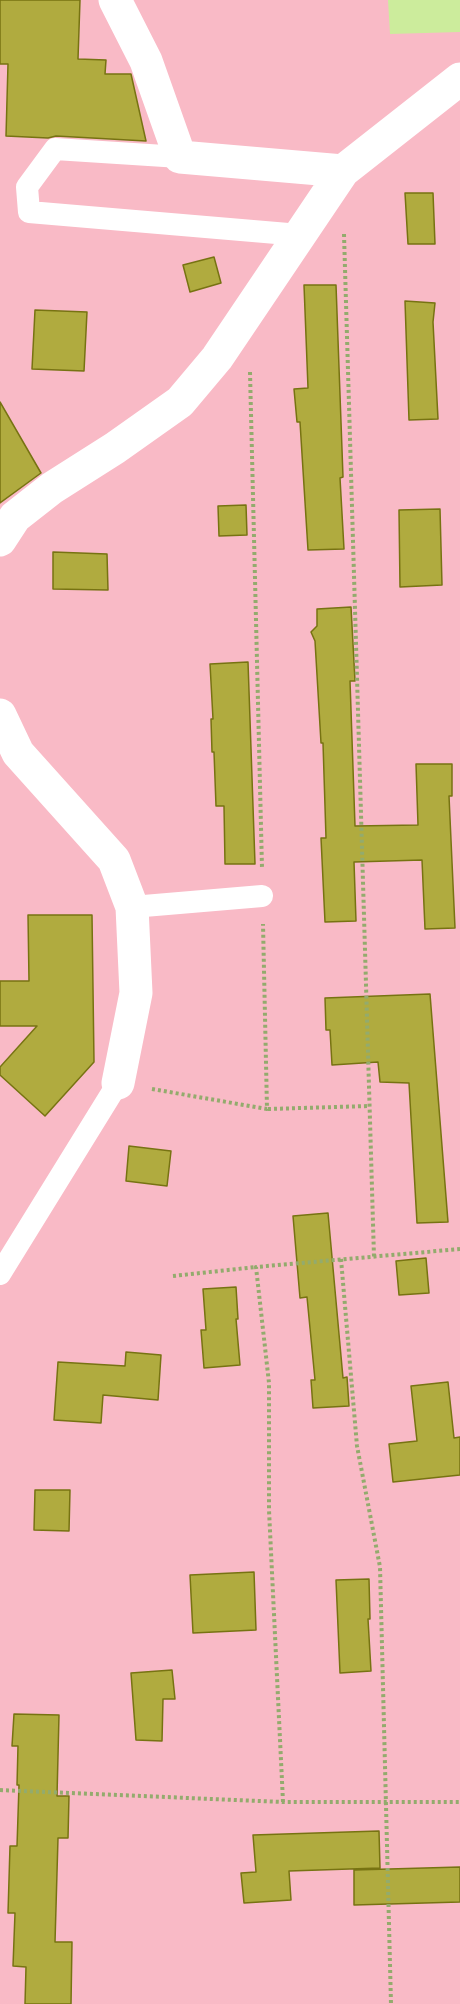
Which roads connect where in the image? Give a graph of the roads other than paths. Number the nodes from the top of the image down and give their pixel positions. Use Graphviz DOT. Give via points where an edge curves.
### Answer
graph roads {
  1 [pos="115,0"];
  2 [pos="460,80"];
  3 [pos="180,157"];
  4 [pos="343,171"];
  5 [pos="300,235"];
  6 [pos="0,540"];
  7 [pos="0,715"];
  8 [pos="262,896"];
  9 [pos="132,907"];
  10 [pos="118,1083"];
  11 [pos="0,1274"];
  1 -- 3 [label="street" via="146,61"];
  2 -- 4 [label="street"];
  3 -- 4 [label="street"];
  3 -- 5 [label="lane" via="55,149 27,187 29,212"];
  4 -- 5 [label="street"];
  5 -- 6 [label="street" via="217,358 180,402 43,495 15,517"];
  7 -- 9 [label="street" via="18,753 114,860"];
  8 -- 9 [label="lane"];
  9 -- 10 [label="street" via="136,993"];
  10 -- 11 [label="lane"];
}
